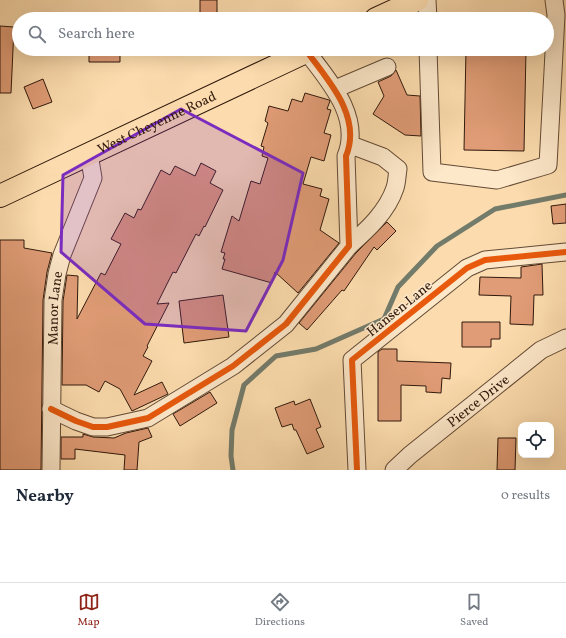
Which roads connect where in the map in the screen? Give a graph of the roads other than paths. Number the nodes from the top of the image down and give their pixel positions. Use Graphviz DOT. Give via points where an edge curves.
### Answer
graph roads {
  1 [pos="417,0"];
  2 [pos="427,0"];
  3 [pos="554,0"];
  4 [pos="391,12"];
  5 [pos="428,12"];
  6 [pos="554,52"];
  7 [pos="297,56"];
  8 [pos="314,56"];
  9 [pos="428,56"];
  10 [pos="554,56"];
  11 [pos="387,67"];
  12 [pos="335,89"];
  13 [pos="350,145"];
  14 [pos="89,154"];
  15 [pos="0,196"];
  16 [pos="348,246"];
  17 [pos="566,252"];
  18 [pos="566,338"];
  19 [pos="51,409"];
  20 [pos="51,469"];
  21 [pos="357,470"];
  22 [pos="394,470"];
  1 -- 4 [label="main road"];
  2 -- 5 [label="street"];
  3 -- 6 [label="street"];
  7 -- 14 [label="main road, West Cheyenne Road"];
  8 -- 12 [label="street"];
  9 -- 10 [label="street" via="432,172 497,180 548,165"];
  11 -- 12 [label="street"];
  12 -- 13 [label="street" via="350,121"];
  13 -- 16 [label="street" via="346,156"];
  13 -- 16 [label="street" via="383,157 398,169 395,188 384,208 369,228"];
  14 -- 15 [label="main road, West Cheyenne Road"];
  14 -- 19 [label="street, Manor Lane" via="93,178 62,255 53,300"];
  16 -- 19 [label="street" via="286,324 233,366 148,418 107,427 92,427"];
  17 -- 21 [label="street, Hansen Lane" via="485,260 467,268 352,360"];
  18 -- 22 [label="street, Pierce Drive" via="541,350"];
  19 -- 20 [label="street, Manor Lane"];
}
